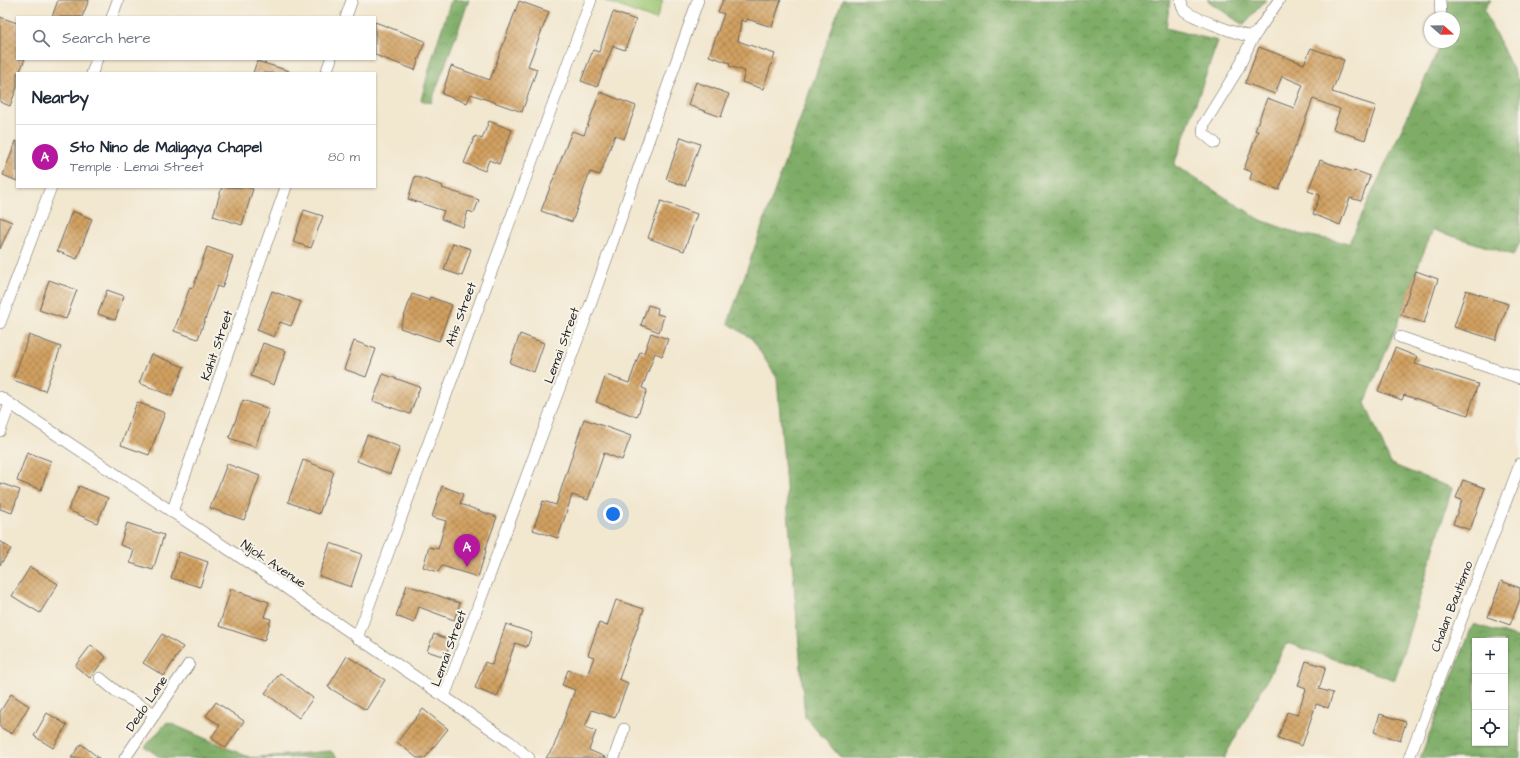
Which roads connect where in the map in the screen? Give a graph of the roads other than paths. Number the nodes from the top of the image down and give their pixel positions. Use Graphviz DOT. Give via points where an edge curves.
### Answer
graph roads {
  1 [pos="118,0"];
  2 [pos="352,0"];
  3 [pos="590,0"];
  4 [pos="698,0"];
  5 [pos="1181,0"];
  6 [pos="1279,0"];
  7 [pos="1440,0"];
  8 [pos="1440,12"];
  9 [pos="112,16"];
  10 [pos="346,16"];
  11 [pos="1257,32"];
  12 [pos="97,60"];
  13 [pos="331,60"];
  14 [pos="92,72"];
  15 [pos="326,72"];
  16 [pos="1215,143"];
  17 [pos="51,188"];
  18 [pos="286,188"];
  19 [pos="0,323"];
  20 [pos="1400,337"];
  21 [pos="1520,378"];
  22 [pos="0,397"];
  23 [pos="10,404"];
  24 [pos="0,430"];
  25 [pos="1520,464"];
  26 [pos="172,512"];
  27 [pos="357,638"];
  28 [pos="189,664"];
  29 [pos="100,678"];
  30 [pos="444,697"];
  31 [pos="155,714"];
  32 [pos="624,729"];
  33 [pos="125,758"];
  34 [pos="529,758"];
  35 [pos="614,758"];
  36 [pos="1409,758"];
  1 -- 9 [label="street"];
  2 -- 10 [label="street"];
  3 -- 27 [label="street, Atis Street"];
  4 -- 30 [label="street, Lemai Street" via="586,317"];
  5 -- 11 [label="street" via="1185,12 1194,16 1241,34 1253,36"];
  6 -- 11 [label="street"];
  7 -- 8 [label="street"];
  11 -- 16 [label="street" via="1238,69 1204,124 1203,133"];
  12 -- 14 [label="street"];
  13 -- 15 [label="street"];
  17 -- 19 [label="street"];
  18 -- 26 [label="street, Kahit Street"];
  20 -- 21 [label="street"];
  22 -- 23 [label="street, Nijok Avenue"];
  23 -- 24 [label="street"];
  23 -- 26 [label="street, Nijok Avenue"];
  25 -- 36 [label="street, Chalan Bautismo"];
  26 -- 27 [label="street, Nijok Avenue" via="270,576"];
  27 -- 30 [label="street, Nijok Avenue"];
  28 -- 31 [label="street, Dedo Lane"];
  29 -- 31 [label="street" via="117,692"];
  30 -- 34 [label="street, Nijok Avenue"];
  31 -- 33 [label="street, Dedo Lane"];
  32 -- 35 [label="street"];
}
